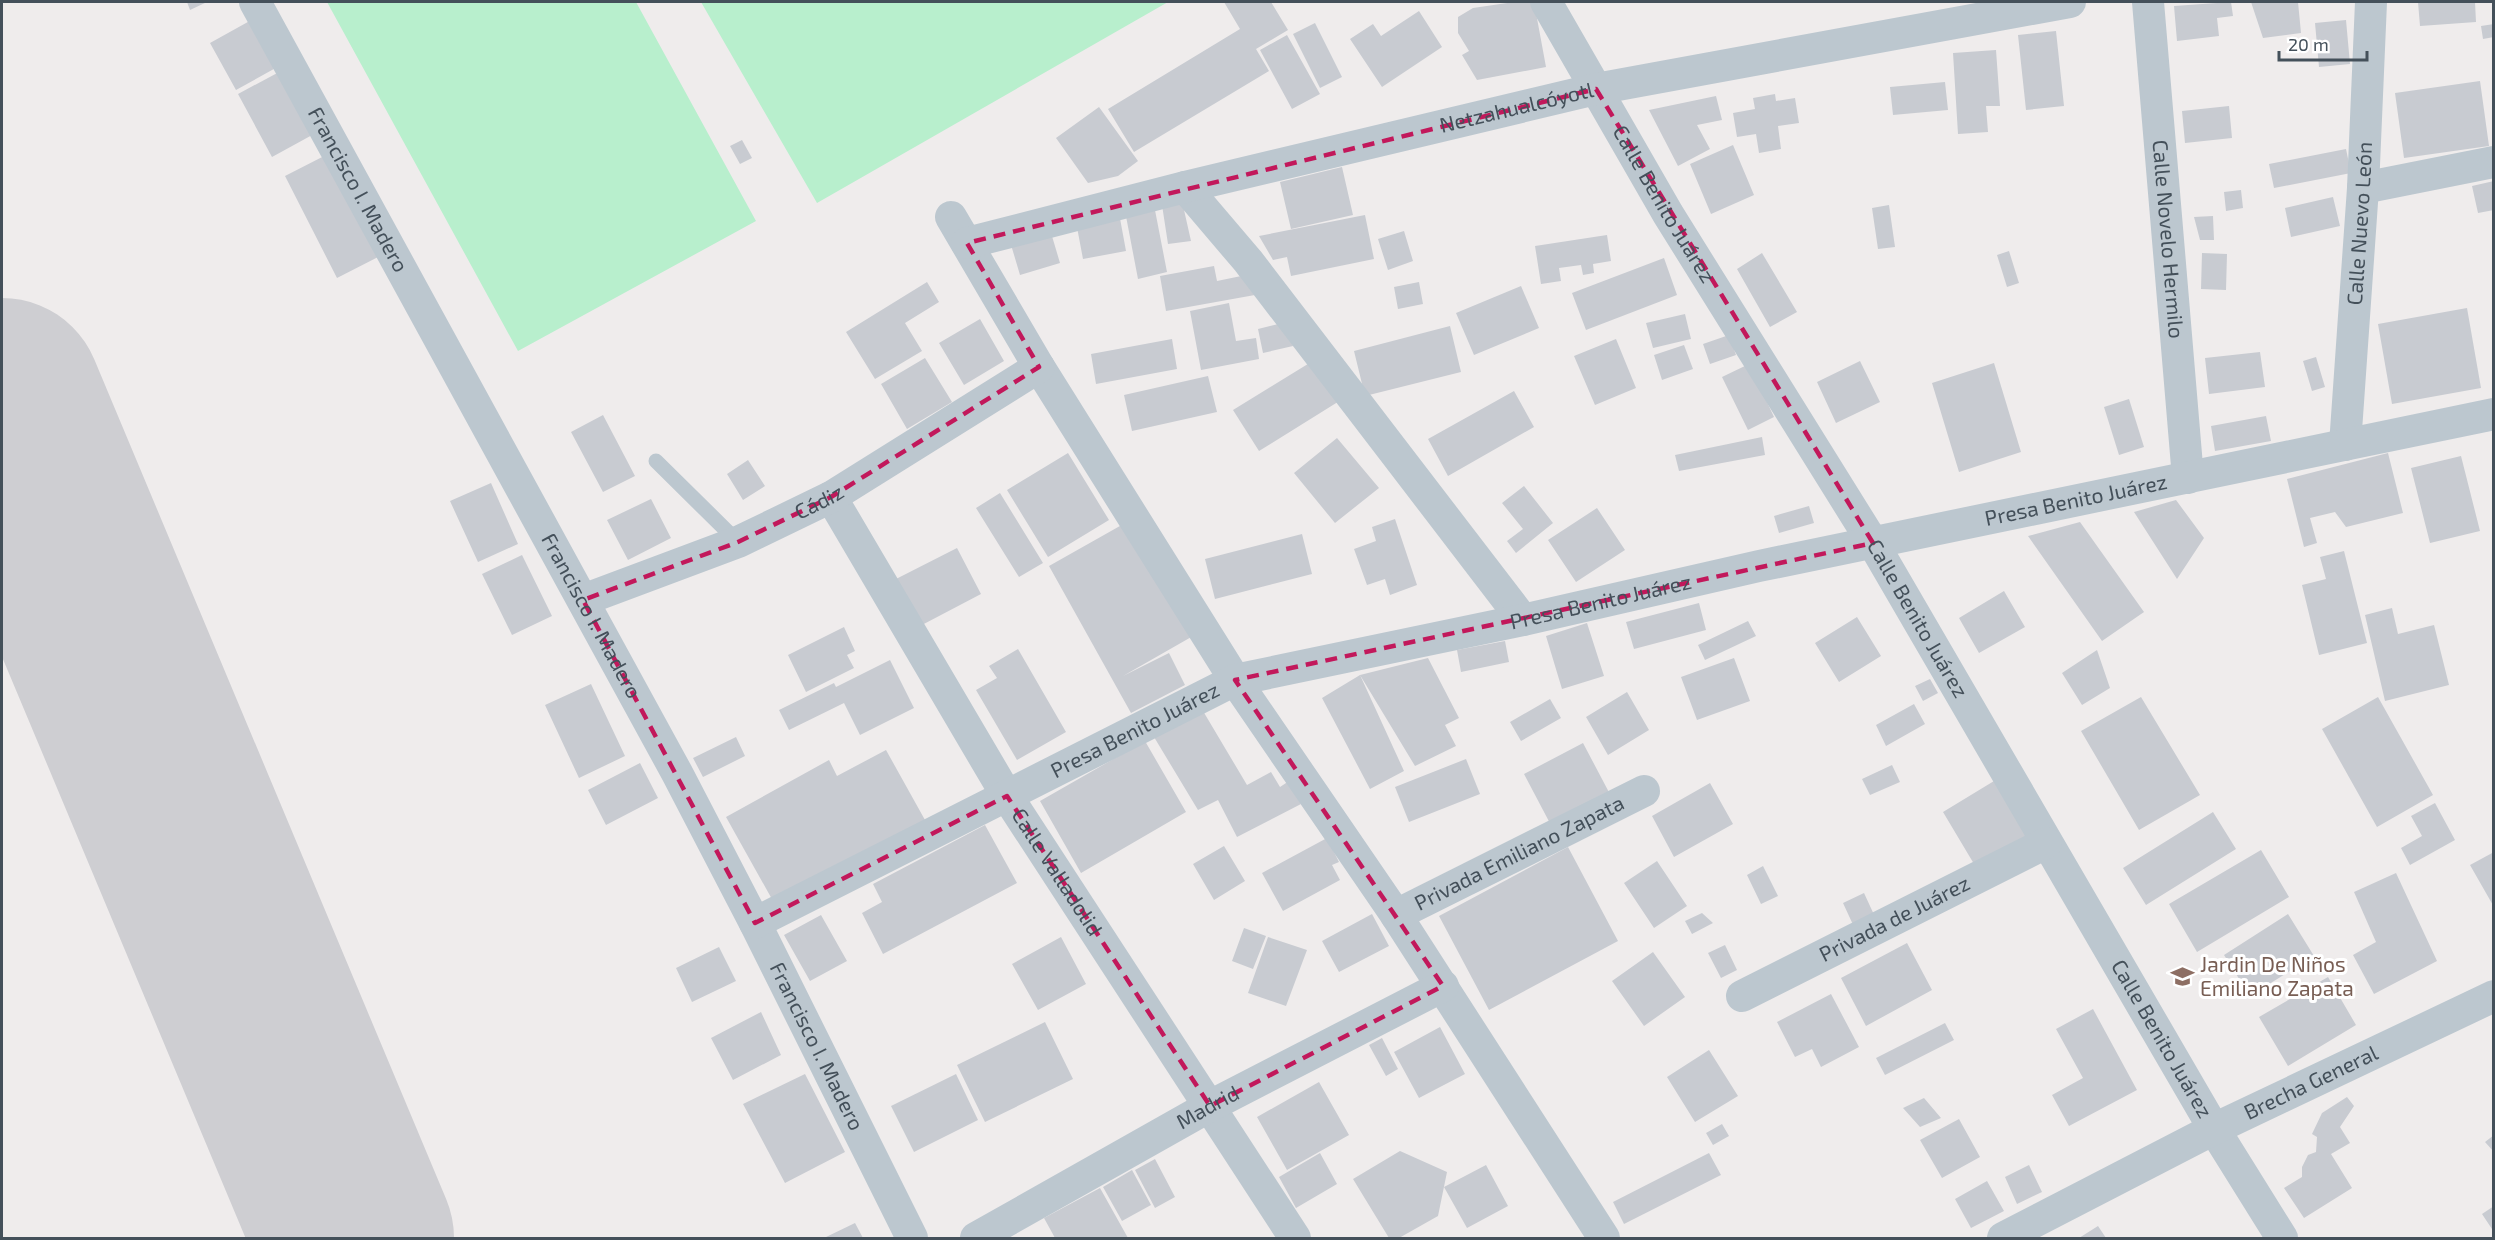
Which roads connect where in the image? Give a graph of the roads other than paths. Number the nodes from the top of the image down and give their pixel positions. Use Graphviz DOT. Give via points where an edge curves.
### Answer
graph roads {
  1 [pos="255,2"];
  2 [pos="1546,2"];
  3 [pos="2070,2"];
  4 [pos="2148,2"];
  5 [pos="2371,2"];
  6 [pos="1596,89"];
  7 [pos="2493,162"];
  8 [pos="1185,187"];
  9 [pos="2363,188"];
  10 [pos="1039,367"];
  11 [pos="2493,414"];
  12 [pos="2345,445"];
  13 [pos="656,461"];
  14 [pos="2188,478"];
  15 [pos="831,497"];
  16 [pos="738,542"];
  17 [pos="1873,543"];
  18 [pos="584,600"];
  19 [pos="1523,620"];
  20 [pos="1235,680"];
  21 [pos="1644,791"];
  22 [pos="1007,796"];
  23 [pos="2046,843"];
  24 [pos="1396,915"];
  25 [pos="755,923"];
  26 [pos="1443,987"];
  27 [pos="1742,996"];
  28 [pos="2493,996"];
  29 [pos="1210,1106"];
  30 [pos="2214,1129"];
  31 [pos="912,1239"];
  32 [pos="976,1239"];
  33 [pos="1295,1239"];
  34 [pos="1604,1239"];
  35 [pos="2003,1239"];
  36 [pos="2283,1239"];
  1 -- 18 [label="street, Francisco I. Madero"];
  2 -- 6 [label="street, Calle Benito Juárez"];
  3 -- 6 [label="street, Netzahualcóyotl"];
  4 -- 14 [label="street, Calle Novelo Hermilo"];
  5 -- 9 [label="street, Calle Nuevo León"];
  6 -- 8 [label="street, Netzahualcóyotl"];
  6 -- 17 [label="street, Calle Benito Juárez" via="1668,214"];
  7 -- 9 [label="street"];
  8 -- 10 [label="street, Netzahualcóyotl" via="959,230"];
  8 -- 19 [label="street" via="1248,261"];
  9 -- 12 [label="street, Calle Nuevo León"];
  10 -- 15 [label="street, Cádiz"];
  10 -- 20 [label="street"];
  11 -- 12 [label="street, Presa Benito Juárez"];
  12 -- 14 [label="street, Presa Benito Juárez"];
  13 -- 16 [label="lane"];
  14 -- 17 [label="street, Presa Benito Juárez"];
  15 -- 16 [label="street, Cádiz"];
  15 -- 22 [label="street, Calle Valladolid"];
  16 -- 18 [label="street, Cádiz"];
  17 -- 19 [label="street, Presa Benito Juárez"];
  17 -- 23 [label="street, Calle Benito Juárez"];
  18 -- 25 [label="street, Francisco I. Madero"];
  19 -- 20 [label="street, Presa Benito Juárez"];
  20 -- 22 [label="street, Presa Benito Juárez"];
  20 -- 24 [label="street"];
  21 -- 24 [label="street, Privada Emiliano Zapata"];
  22 -- 25 [label="street, Presa Benito Juárez"];
  22 -- 29 [label="street, Calle Valladolid"];
  23 -- 27 [label="street, Privada de Juárez"];
  23 -- 30 [label="street, Calle Benito Juárez"];
  24 -- 26 [label="street"];
  25 -- 31 [label="street, Francisco I. Madero"];
  26 -- 29 [label="street, Madrid"];
  26 -- 34 [label="street"];
  28 -- 30 [label="street, Brecha General"];
  29 -- 32 [label="street, Madrid"];
  29 -- 33 [label="street, Calle Valladolid"];
  30 -- 35 [label="street, Brecha General"];
  30 -- 36 [label="street, Calle Benito Juárez"];
}
